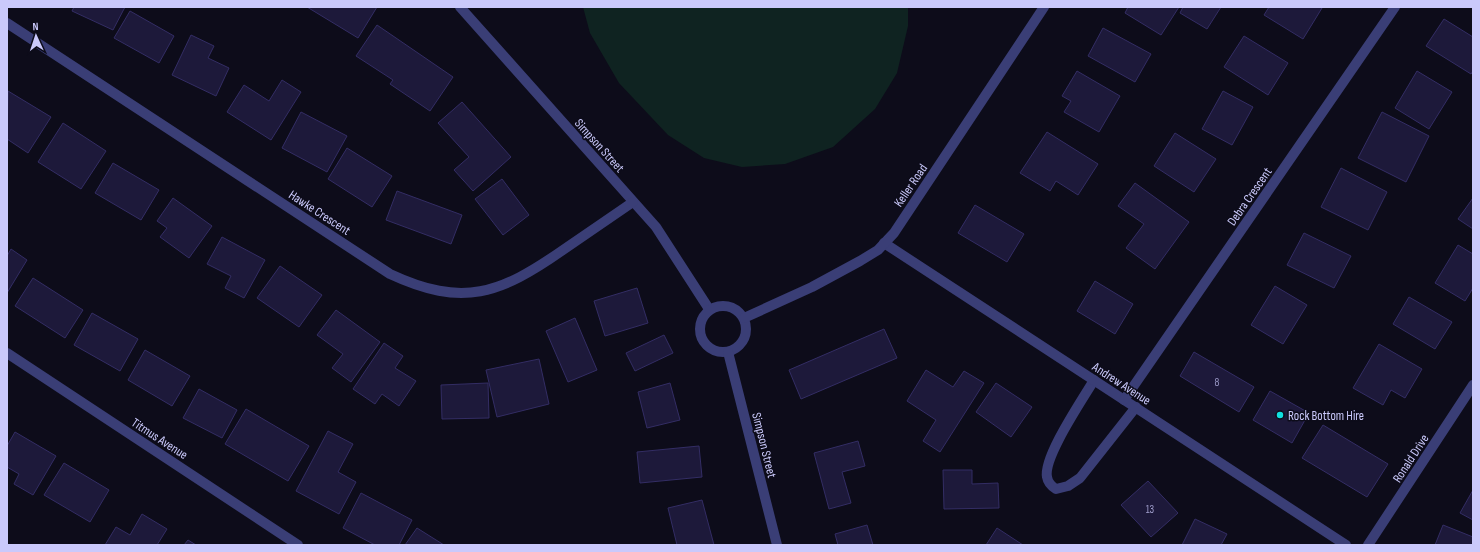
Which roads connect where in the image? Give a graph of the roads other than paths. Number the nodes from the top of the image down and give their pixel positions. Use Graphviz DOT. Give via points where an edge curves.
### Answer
graph roads {
  1 [pos="460,7"];
  2 [pos="1044,7"];
  3 [pos="1395,7"];
  4 [pos="7,23"];
  5 [pos="633,202"];
  6 [pos="884,243"];
  7 [pos="709,309"];
  8 [pos="744,318"];
  9 [pos="728,352"];
  10 [pos="7,353"];
  11 [pos="1094,380"];
  12 [pos="1473,385"];
  13 [pos="1124,400"];
  14 [pos="1136,407"];
  15 [pos="298,545"];
  16 [pos="777,545"];
  17 [pos="1346,545"];
  18 [pos="1368,545"];
  1 -- 5 [label="street, Simpson Street"];
  2 -- 6 [label="street, Keller Road" via="894,233"];
  3 -- 13 [label="street, Debra Crescent"];
  4 -- 5 [label="street, Hawke Crescent" via="390,274 436,291 454,293 503,286 535,269"];
  5 -- 7 [label="street, Simpson Street" via="656,227"];
  6 -- 8 [label="street, Keller Road" via="860,261"];
  6 -- 11 [label="street, Andrew Avenue"];
  7 -- 8 [label="street" via="721,305 729,306 739,311"];
  7 -- 9 [label="street" via="700,321 701,338 707,346 716,351"];
  8 -- 9 [label="street" via="747,327 745,336 740,344"];
  9 -- 16 [label="street, Simpson Street"];
  10 -- 15 [label="street, Titmus Avenue"];
  11 -- 13 [label="street, Andrew Avenue"];
  11 -- 14 [label="street" via="1052,453 1047,476 1050,485 1056,489 1068,486 1080,478"];
  12 -- 18 [label="street, Ronald Drive"];
  13 -- 14 [label="street, Andrew Avenue"];
  14 -- 17 [label="street, Andrew Avenue"];
}
